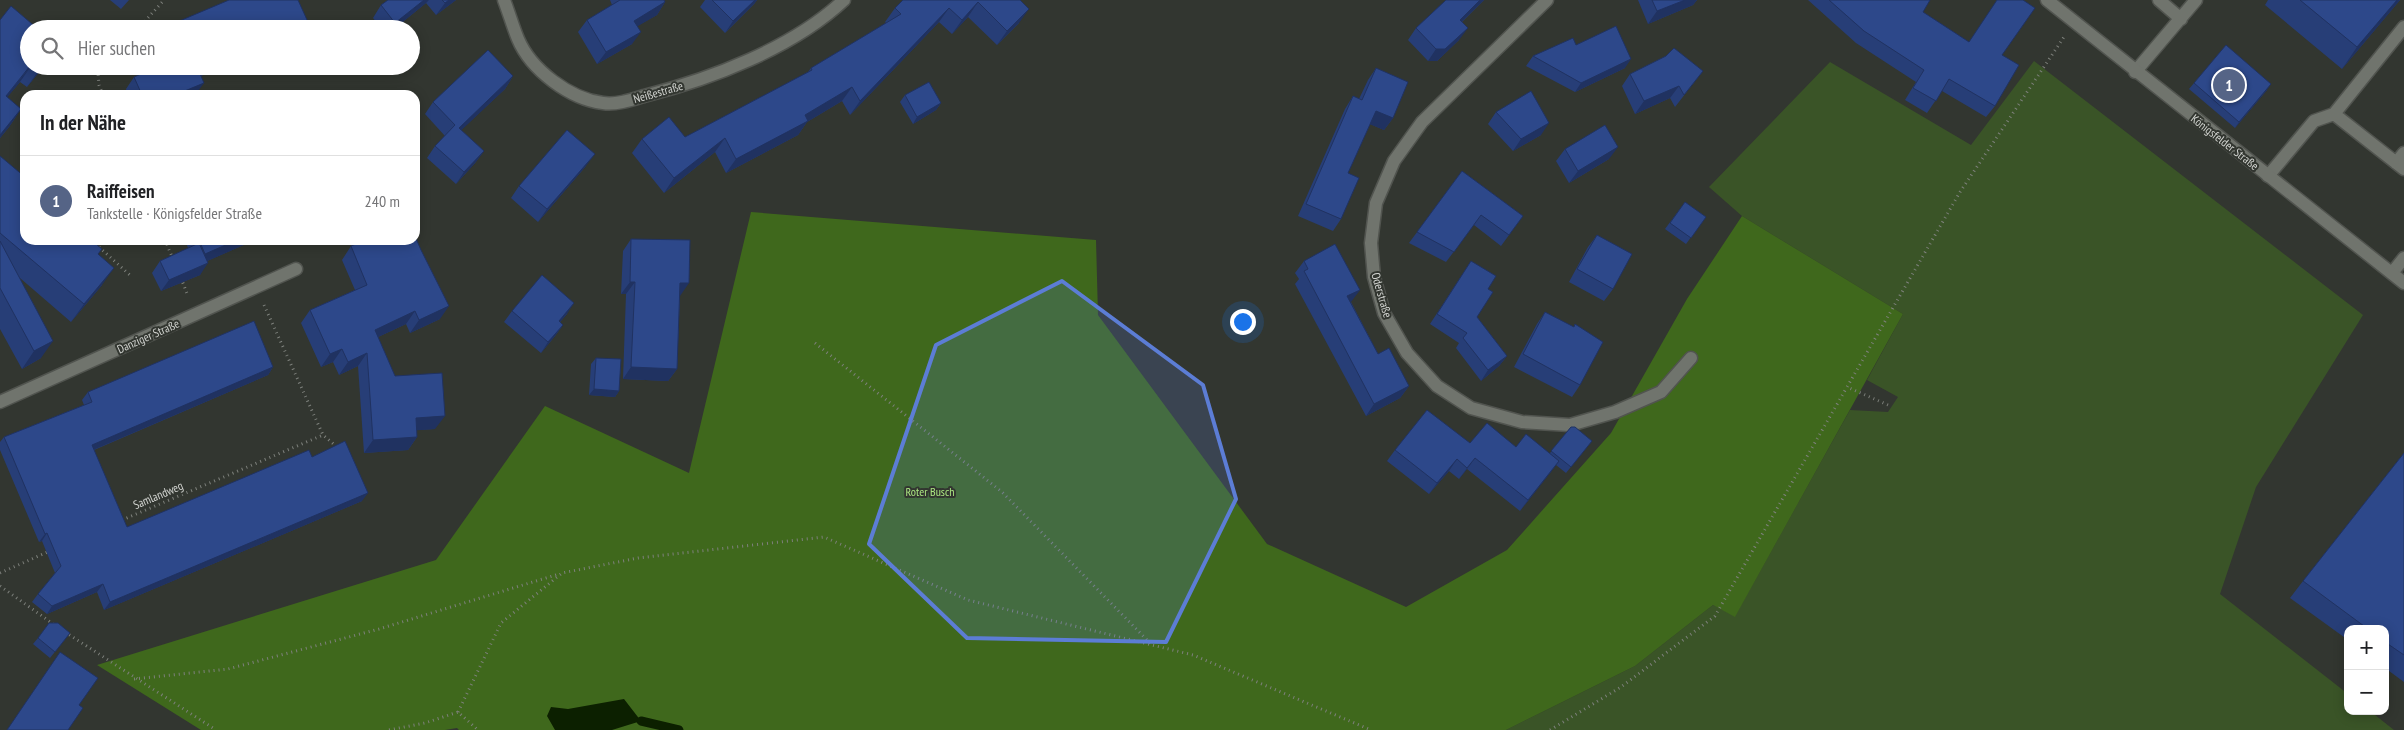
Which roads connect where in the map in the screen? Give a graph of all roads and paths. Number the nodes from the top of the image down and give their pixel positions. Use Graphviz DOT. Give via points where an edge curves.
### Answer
graph roads {
  1 [pos="164,0"];
  2 [pos="504,0"];
  3 [pos="844,0"];
  4 [pos="1547,0"];
  5 [pos="2047,0"];
  6 [pos="2159,0"];
  7 [pos="2196,0"];
  8 [pos="2180,19"];
  9 [pos="146,20"];
  10 [pos="2074,23"];
  11 [pos="2404,27"];
  12 [pos="2135,72"];
  13 [pos="98,75"];
  14 [pos="101,90"];
  15 [pos="2334,114"];
  16 [pos="2404,152"];
  17 [pos="2400,166"];
  18 [pos="2268,176"];
  19 [pos="167,245"];
  20 [pos="97,246"];
  21 [pos="2404,258"];
  22 [pos="175,265"];
  23 [pos="296,270"];
  24 [pos="179,273"];
  25 [pos="2392,273"];
  26 [pos="131,276"];
  27 [pos="2404,283"];
  28 [pos="256,289"];
  29 [pos="196,315"];
  30 [pos="815,343"];
  31 [pos="1691,358"];
  32 [pos="1847,387"];
  33 [pos="0,402"];
  34 [pos="1888,405"];
  35 [pos="323,435"];
  36 [pos="339,449"];
  37 [pos="113,524"];
  38 [pos="51,550"];
  39 [pos="0,573"];
  40 [pos="562,573"];
  41 [pos="0,586"];
  42 [pos="1152,645"];
  43 [pos="134,679"];
  44 [pos="458,712"];
  45 [pos="216,730"];
  46 [pos="389,730"];
  47 [pos="478,730"];
  48 [pos="1371,730"];
  49 [pos="1550,730"];
  1 -- 9 [label="path"];
  2 -- 3 [label="street, Neißestraße" via="519,41 542,74 572,94 603,103 669,90 726,69 781,43 827,16"];
  4 -- 31 [label="street, Oderstraße" via="1422,122 1394,161 1376,203 1372,243 1374,276 1384,313 1407,353 1437,386 1471,408 1522,422 1570,425 1615,412 1661,392"];
  5 -- 10 [label="street, Königsfelder Straße"];
  6 -- 8 [label="street"];
  7 -- 8 [label="street"];
  8 -- 12 [label="street"];
  10 -- 12 [label="street, Königsfelder Straße"];
  10 -- 32 [label="path" via="1960,192"];
  11 -- 15 [label="street"];
  12 -- 18 [label="street, Königsfelder Straße"];
  13 -- 14 [label="path"];
  15 -- 17 [label="street"];
  15 -- 18 [label="street" via="2314,121"];
  16 -- 17 [label="street"];
  18 -- 25 [label="street, Königsfelder Straße"];
  19 -- 22 [label="path"];
  20 -- 26 [label="path"];
  21 -- 25 [label="street"];
  23 -- 28 [label="street, Danziger Straße"];
  24 -- 29 [label="path"];
  25 -- 27 [label="street, Königsfelder Straße"];
  28 -- 29 [label="street, Danziger Straße"];
  28 -- 35 [label="path"];
  29 -- 33 [label="street, Danziger Straße"];
  30 -- 42 [label="path" via="1002,492"];
  32 -- 34 [label="path"];
  32 -- 49 [label="path" via="1715,616 1621,687"];
  35 -- 36 [label="path"];
  35 -- 37 [label="path, Samlandweg"];
  38 -- 39 [label="path"];
  40 -- 42 [label="path" via="638,558 824,537 968,600"];
  40 -- 43 [label="path" via="379,629 228,669"];
  40 -- 44 [label="path" via="501,623"];
  41 -- 43 [label="path"];
  42 -- 48 [label="path" via="1193,655"];
  43 -- 45 [label="path"];
  44 -- 46 [label="path" via="426,723"];
  44 -- 47 [label="path"];
}
